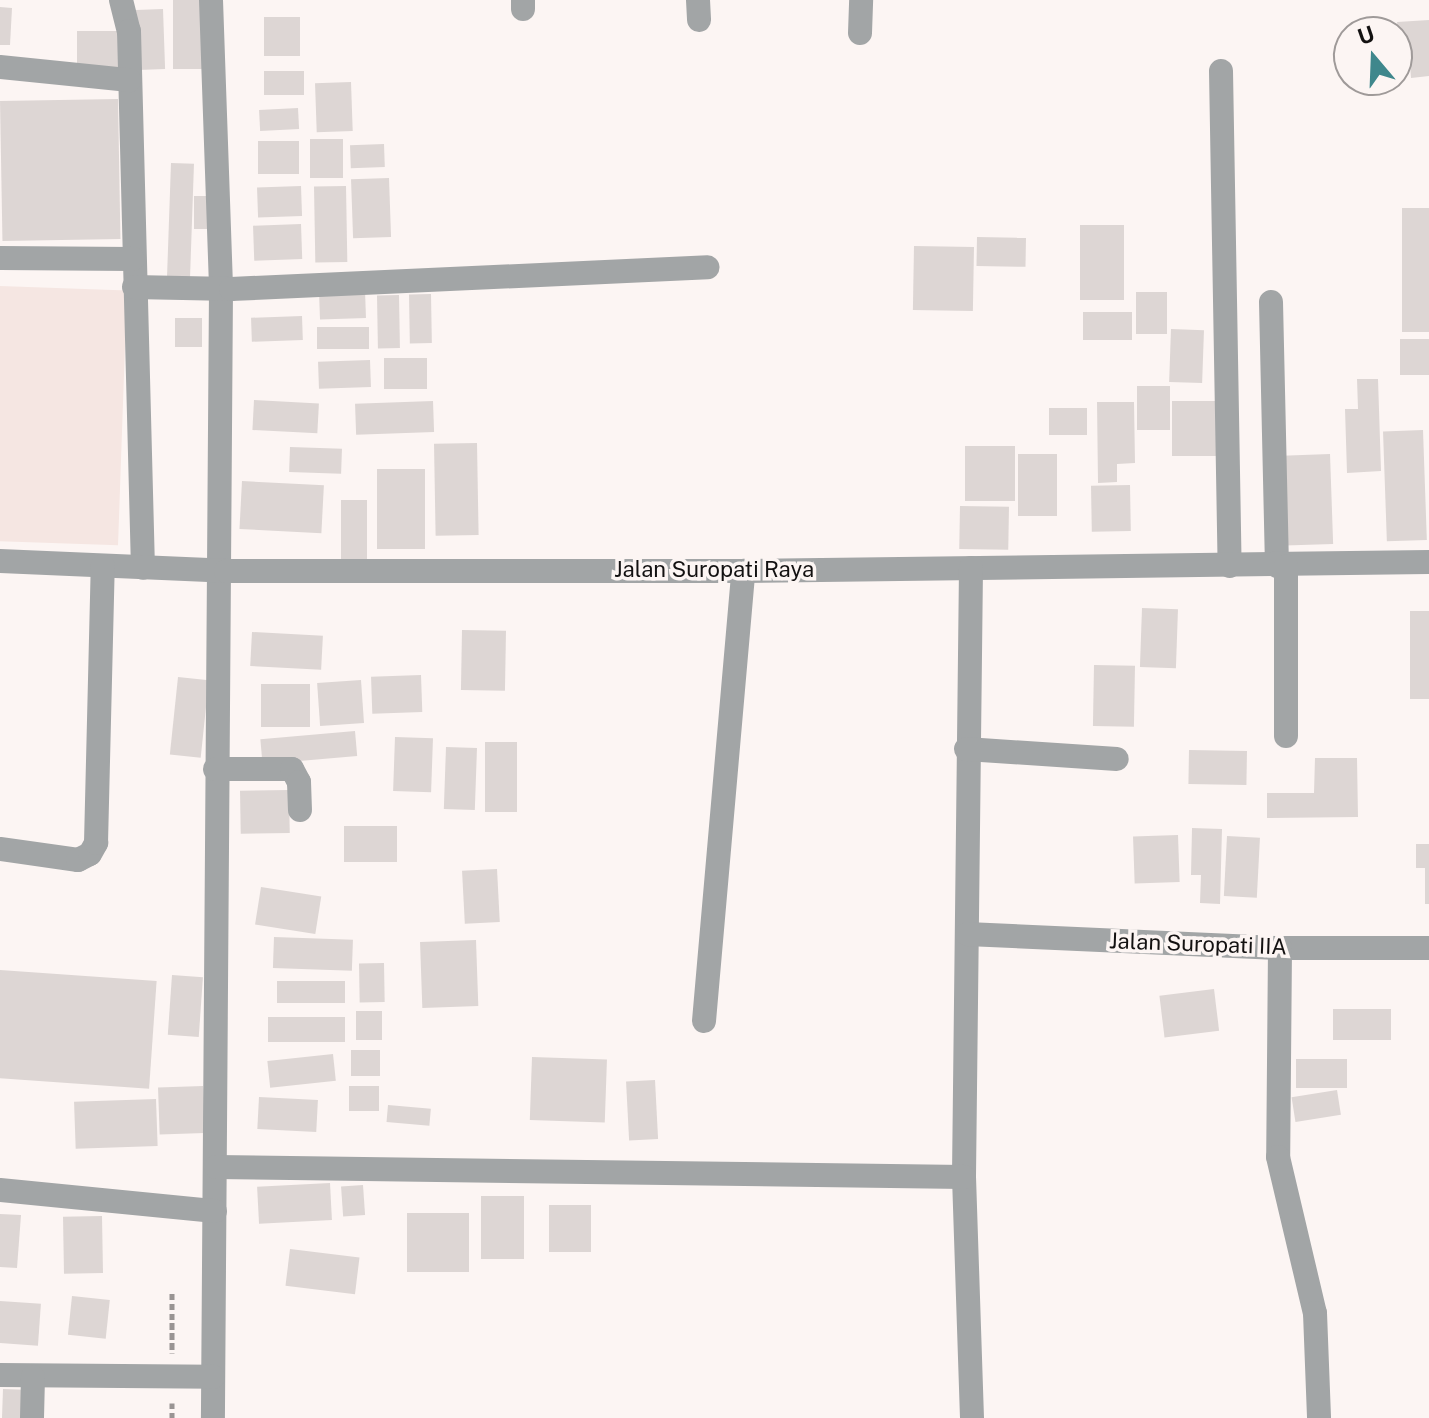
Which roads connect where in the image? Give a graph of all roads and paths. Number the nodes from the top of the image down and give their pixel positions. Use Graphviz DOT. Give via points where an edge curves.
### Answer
graph roads {
  1 [pos="121,0"];
  2 [pos="211,0"];
  3 [pos="861,0"];
  4 [pos="860,33"];
  5 [pos="0,67"];
  6 [pos="1221,71"];
  7 [pos="129,80"];
  8 [pos="0,258"];
  9 [pos="133,259"];
  10 [pos="707,267"];
  11 [pos="134,287"];
  12 [pos="221,289"];
  13 [pos="1271,302"];
  14 [pos="0,561"];
  15 [pos="1429,562"];
  16 [pos="103,566"];
  17 [pos="1230,566"];
  18 [pos="1281,566"];
  19 [pos="143,568"];
  20 [pos="971,568"];
  21 [pos="217,570"];
  22 [pos="743,571"];
  23 [pos="1286,736"];
  24 [pos="966,749"];
  25 [pos="1117,759"];
  26 [pos="215,769"];
  27 [pos="300,810"];
  28 [pos="0,849"];
  29 [pos="967,934"];
  30 [pos="1280,948"];
  31 [pos="1429,948"];
  32 [pos="704,1021"];
  33 [pos="216,1167"];
  34 [pos="964,1177"];
  35 [pos="0,1190"];
  36 [pos="215,1211"];
  37 [pos="0,1375"];
  38 [pos="33,1377"];
  39 [pos="213,1377"];
  40 [pos="32,1418"];
  41 [pos="213,1418"];
  42 [pos="972,1418"];
  43 [pos="1319,1418"];
  1 -- 7 [label="street" via="129,31"];
  2 -- 12 [label="street"];
  3 -- 4 [label="street"];
  5 -- 7 [label="street"];
  6 -- 17 [label="street"];
  7 -- 9 [label="street"];
  8 -- 9 [label="street"];
  9 -- 11 [label="street"];
  10 -- 12 [label="street"];
  11 -- 12 [label="street"];
  11 -- 19 [label="street"];
  12 -- 21 [label="street"];
  13 -- 18 [label="street"];
  14 -- 16 [label="street, Jalan Suropati Raya"];
  15 -- 18 [label="street, Jalan Suropati Raya"];
  16 -- 19 [label="street, Jalan Suropati Raya"];
  16 -- 28 [label="street" via="96,843 78,860"];
  17 -- 18 [label="street, Jalan Suropati Raya"];
  17 -- 20 [label="street, Jalan Suropati Raya"];
  18 -- 23 [label="street"];
  19 -- 21 [label="street, Jalan Suropati Raya"];
  20 -- 22 [label="street, Jalan Suropati Raya"];
  20 -- 24 [label="street"];
  21 -- 22 [label="street, Jalan Suropati Raya"];
  21 -- 26 [label="street"];
  22 -- 32 [label="street"];
  24 -- 25 [label="street"];
  24 -- 29 [label="street"];
  26 -- 27 [label="street" via="292,769 299,782"];
  26 -- 33 [label="street"];
  29 -- 30 [label="street, Jalan Suropati IIA"];
  29 -- 34 [label="street"];
  30 -- 31 [label="street, Jalan Suropati IIA"];
  30 -- 43 [label="street" via="1278,1157 1315,1313"];
  33 -- 34 [label="street"];
  33 -- 36 [label="street"];
  34 -- 42 [label="street"];
  35 -- 36 [label="street"];
  36 -- 39 [label="street"];
  37 -- 38 [label="street"];
  38 -- 39 [label="street"];
  38 -- 40 [label="street"];
  39 -- 41 [label="street"];
}
